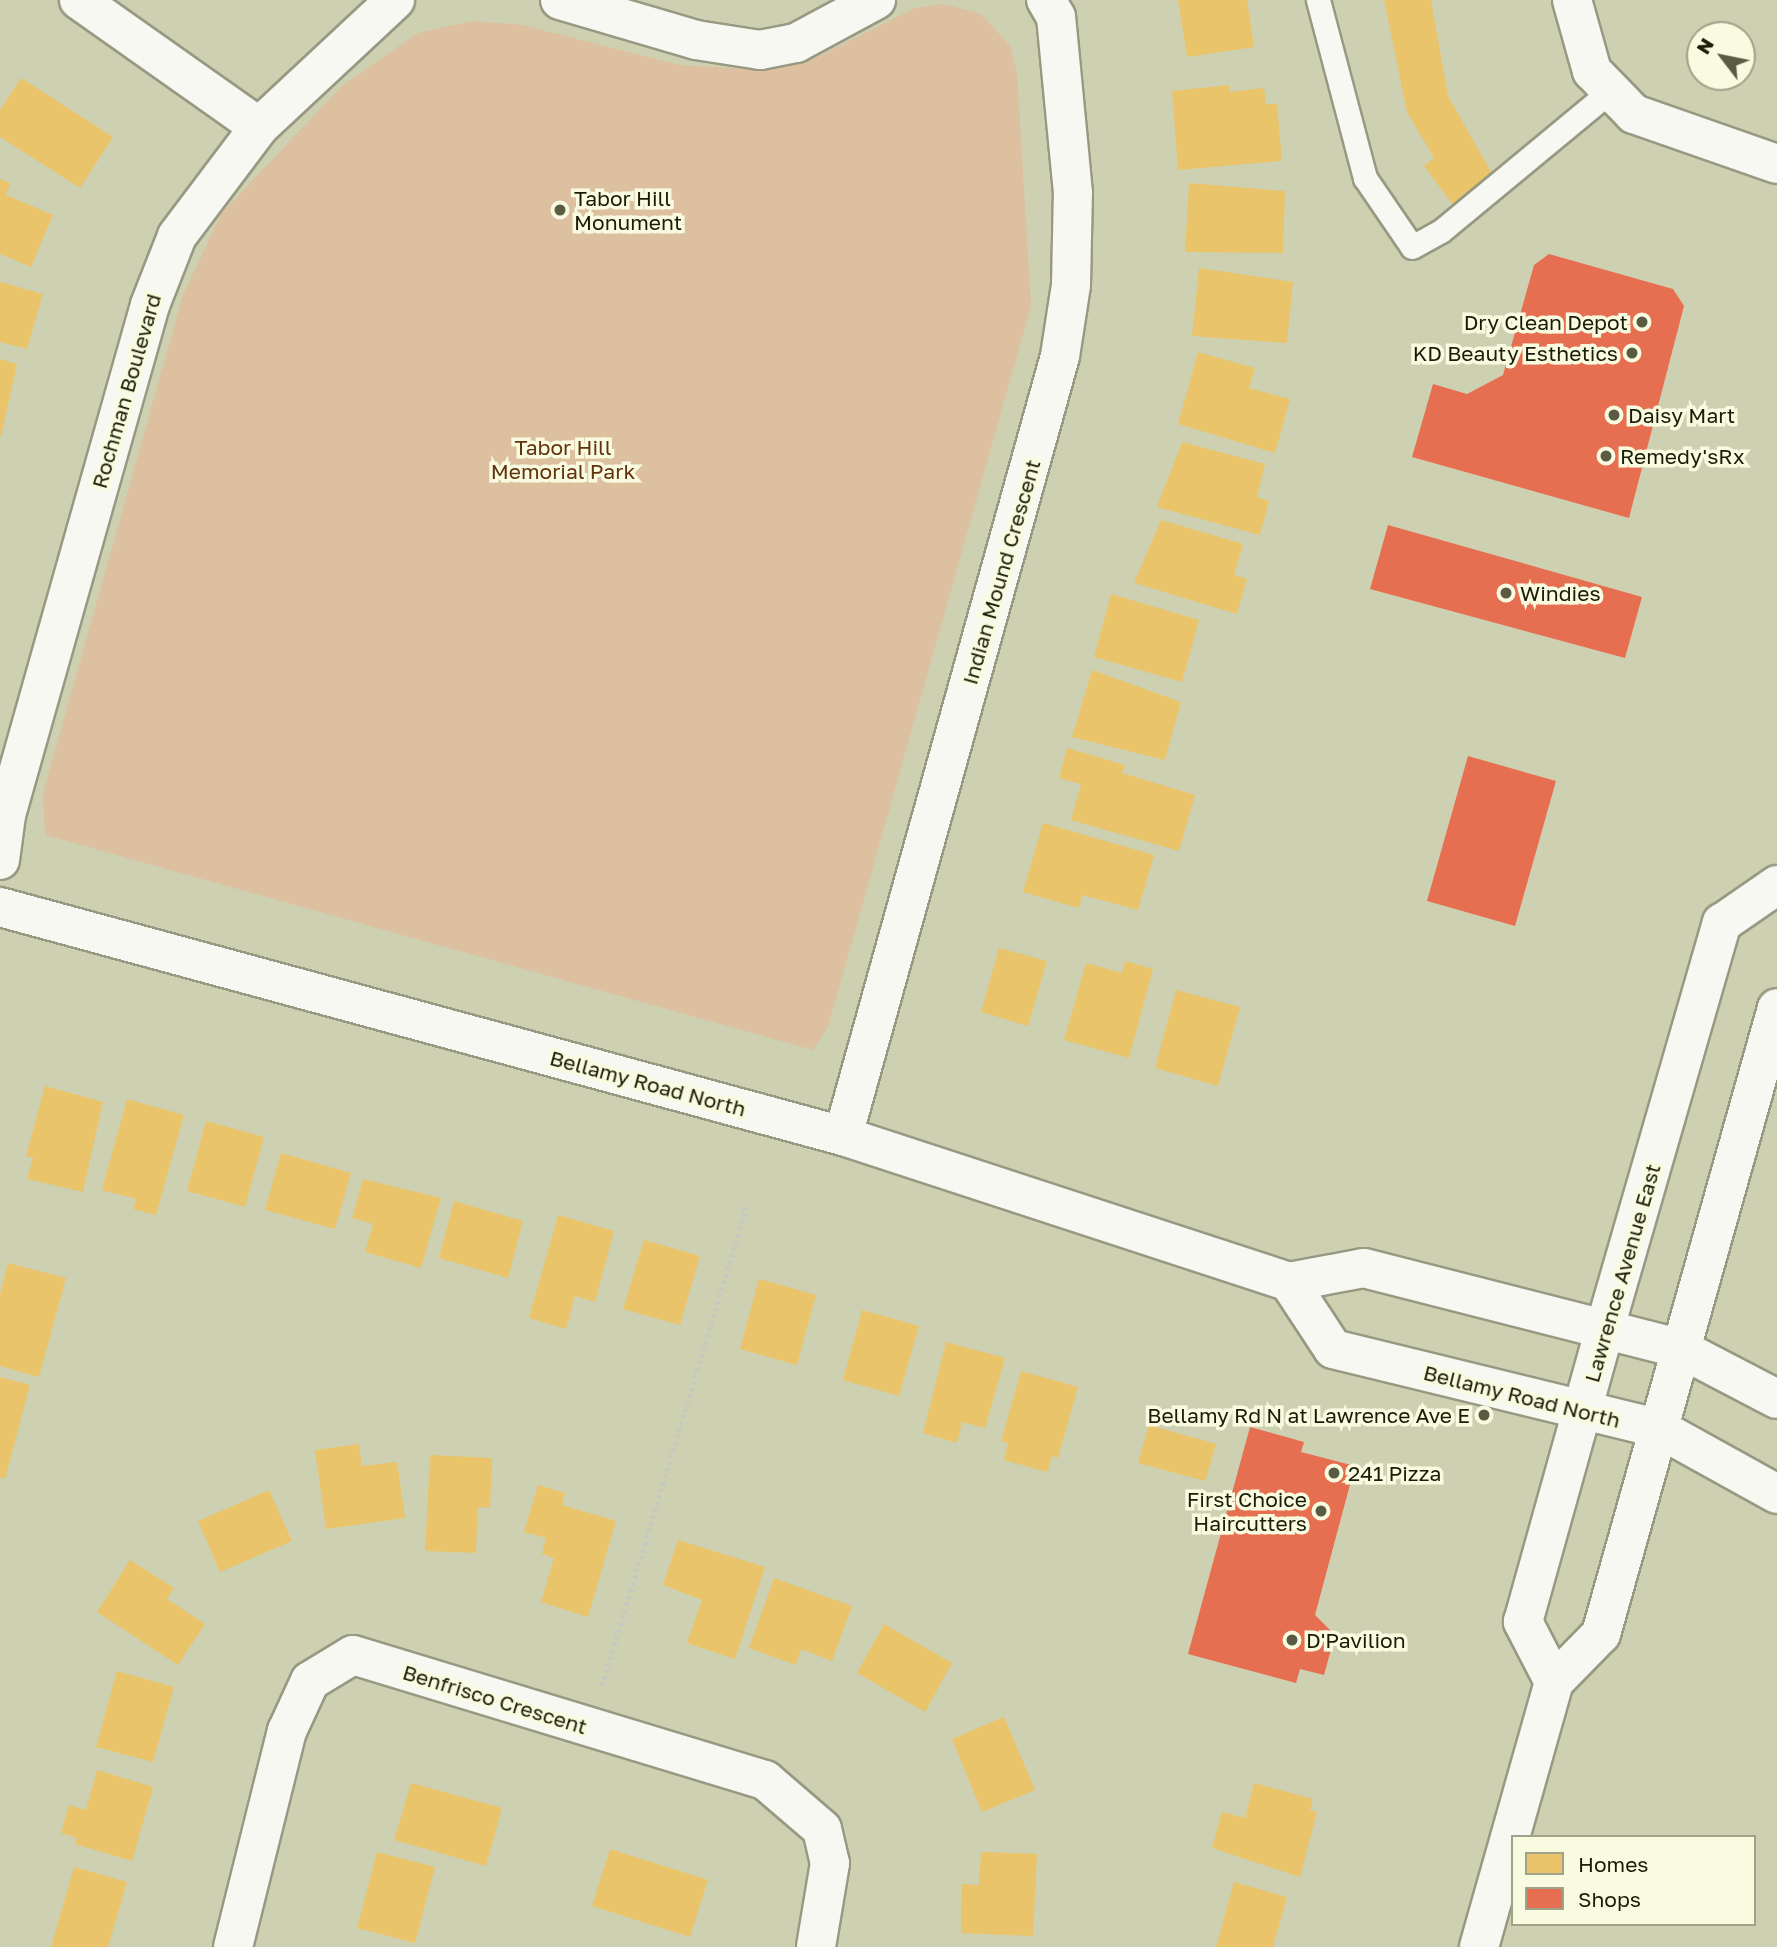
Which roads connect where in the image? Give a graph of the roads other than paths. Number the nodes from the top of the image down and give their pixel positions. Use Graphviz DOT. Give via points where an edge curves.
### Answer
graph roads {
  1 [pos="79,0"];
  2 [pos="395,0"];
  3 [pos="559,0"];
  4 [pos="876,0"];
  5 [pos="1046,0"];
  6 [pos="1318,0"];
  7 [pos="1572,0"];
  8 [pos="1610,91"];
  9 [pos="259,127"];
  10 [pos="1777,164"];
  11 [pos="0,860"];
  12 [pos="1777,885"];
  13 [pos="0,907"];
  14 [pos="1777,1008"];
  15 [pos="843,1136"];
  16 [pos="1289,1282"];
  17 [pos="1604,1331"];
  18 [pos="1679,1348"];
  19 [pos="1777,1399"];
  20 [pos="1583,1411"];
  21 [pos="1658,1428"];
  22 [pos="1777,1494"];
  23 [pos="1554,1682"];
  24 [pos="233,1947"];
  25 [pos="816,1947"];
  26 [pos="1479,1947"];
  1 -- 9 [label="street"];
  2 -- 9 [label="street, Rochman Boulevard"];
  3 -- 4 [label="street" via="696,40 760,50 796,43"];
  5 -- 15 [label="street, Indian Mound Crescent" via="1056,17 1073,193 1071,285 1060,356"];
  6 -- 8 [label="lane" via="1365,178 1412,247 1441,231"];
  7 -- 8 [label="street" via="1592,71"];
  8 -- 10 [label="street" via="1634,114"];
  9 -- 11 [label="street, Rochman Boulevard" via="215,177 163,267 6,815"];
  12 -- 17 [label="street, Lawrence Avenue East" via="1722,923"];
  13 -- 15 [label="street, Bellamy Road North"];
  14 -- 18 [label="street"];
  15 -- 16 [label="street, Bellamy Road North"];
  16 -- 17 [label="street, Bellamy Road North" via="1364,1268"];
  16 -- 20 [label="street, Bellamy Road North" via="1333,1349"];
  17 -- 18 [label="street, Bellamy Road North"];
  17 -- 20 [label="street, Lawrence Avenue East"];
  18 -- 19 [label="street, Bellamy Road North"];
  18 -- 21 [label="street"];
  20 -- 21 [label="street, Bellamy Road North"];
  20 -- 23 [label="street, Lawrence Avenue East" via="1523,1622"];
  21 -- 22 [label="street, Bellamy Road North"];
  21 -- 23 [label="street" via="1601,1634"];
  23 -- 26 [label="street"];
  24 -- 25 [label="street, Benfrisco Crescent" via="287,1731 304,1692 323,1672 353,1655 765,1780 822,1829 830,1864"];
}
